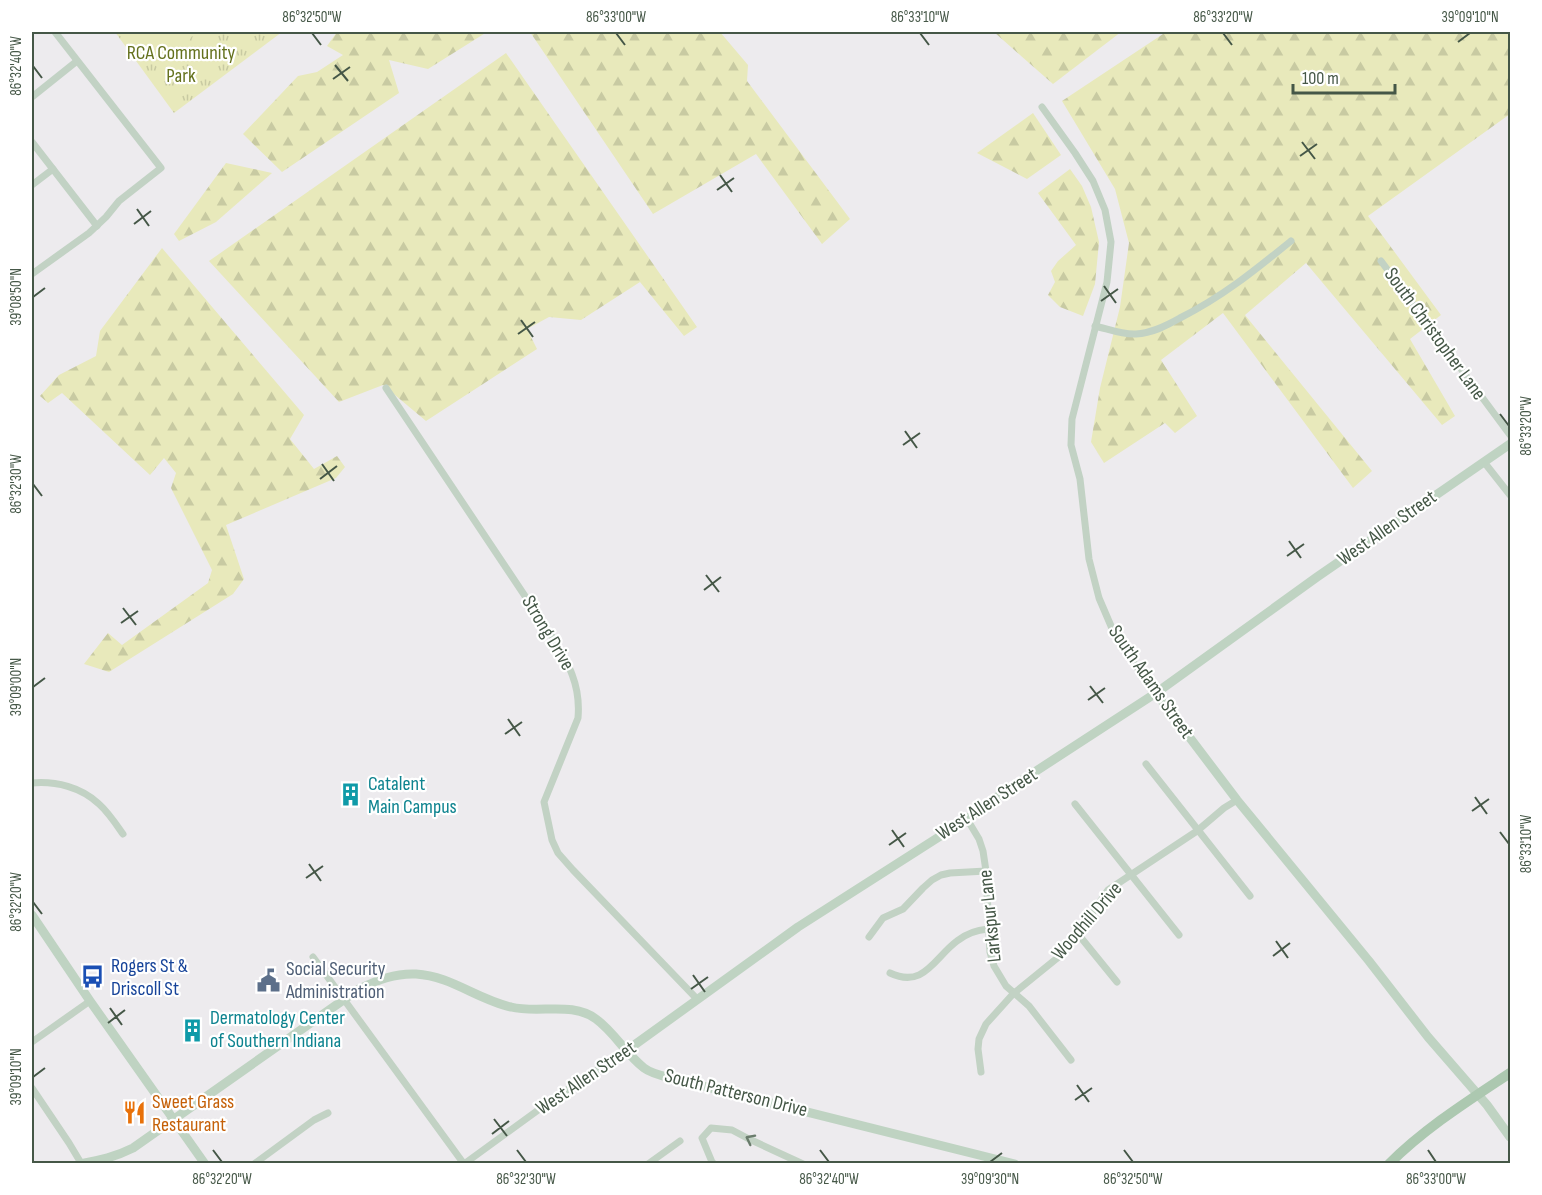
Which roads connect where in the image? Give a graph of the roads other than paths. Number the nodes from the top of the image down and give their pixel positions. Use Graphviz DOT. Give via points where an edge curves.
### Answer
graph roads {
  1 [pos="55,32"];
  2 [pos="77,61"];
  3 [pos="32,97"];
  4 [pos="1042,107"];
  5 [pos="32,142"];
  6 [pos="52,169"];
  7 [pos="32,185"];
  8 [pos="97,226"];
  9 [pos="1291,242"];
  10 [pos="1381,261"];
  11 [pos="32,274"];
  12 [pos="1095,326"];
  13 [pos="386,388"];
  14 [pos="1510,435"];
  15 [pos="1510,444"];
  16 [pos="1484,462"];
  17 [pos="1510,495"];
  18 [pos="1156,693"];
  19 [pos="1146,765"];
  20 [pos="32,783"];
  21 [pos="1237,800"];
  22 [pos="1075,804"];
  23 [pos="967,819"];
  24 [pos="1197,831"];
  25 [pos="123,834"];
  26 [pos="986,871"];
  27 [pos="1132,874"];
  28 [pos="1250,896"];
  29 [pos="32,918"];
  30 [pos="988,930"];
  31 [pos="1078,934"];
  32 [pos="1179,935"];
  33 [pos="869,937"];
  34 [pos="313,957"];
  35 [pos="890,973"];
  36 [pos="1117,982"];
  37 [pos="1013,994"];
  38 [pos="697,999"];
  39 [pos="344,1000"];
  40 [pos="90,1001"];
  41 [pos="32,1042"];
  42 [pos="626,1051"];
  43 [pos="1071,1060"];
  44 [pos="981,1072"];
  45 [pos="1510,1072"];
  46 [pos="32,1088"];
  47 [pos="1477,1095"];
  48 [pos="328,1113"];
  49 [pos="173,1120"];
  50 [pos="1510,1137"];
  51 [pos="680,1141"];
  52 [pos="80,1163"];
  53 [pos="464,1163"];
  54 [pos="205,1164"];
  55 [pos="254,1164"];
  56 [pos="648,1164"];
  57 [pos="714,1164"];
  58 [pos="803,1164"];
  59 [pos="1015,1164"];
  60 [pos="1389,1164"];
  1 -- 2 [label="street"];
  2 -- 3 [label="street"];
  2 -- 8 [label="street" via="161,168 119,201"];
  4 -- 12 [label="street, South Adams Street" via="1076,153 1105,210 1111,242 1107,282"];
  5 -- 6 [label="street"];
  6 -- 7 [label="street"];
  6 -- 8 [label="street"];
  8 -- 11 [label="street"];
  9 -- 12 [label="street" via="1226,292 1160,328 1133,334"];
  10 -- 14 [label="street, South Christopher Lane"];
  12 -- 18 [label="street, South Adams Street" via="1072,419 1071,445 1081,488 1089,559 1099,598 1114,633"];
  13 -- 38 [label="street, Strong Drive" via="551,635 576,681 578,718 544,802 555,846 573,870"];
  15 -- 16 [label="street, West Allen Street"];
  16 -- 17 [label="street"];
  16 -- 18 [label="street, West Allen Street"];
  18 -- 21 [label="street, South Adams Street"];
  18 -- 23 [label="street, West Allen Street"];
  19 -- 24 [label="street"];
  20 -- 25 [label="street" via="60,784 80,790 100,804"];
  21 -- 24 [label="street, Woodhill Drive"];
  21 -- 47 [label="street, South Adams Street"];
  22 -- 27 [label="street"];
  23 -- 26 [label="street, Larkspur Lane" via="979,839"];
  23 -- 38 [label="street, West Allen Street" via="798,927"];
  24 -- 27 [label="street, Woodhill Drive"];
  24 -- 28 [label="street"];
  26 -- 30 [label="street, Larkspur Lane"];
  26 -- 33 [label="street" via="950,873 932,880 903,909 883,918"];
  27 -- 31 [label="street, Woodhill Drive" via="1108,890"];
  27 -- 32 [label="street"];
  29 -- 40 [label="street"];
  30 -- 35 [label="street" via="977,930 957,940 919,976 900,978"];
  30 -- 37 [label="street, Larkspur Lane" via="994,966"];
  31 -- 36 [label="street"];
  31 -- 37 [label="street, Woodhill Drive" via="1061,955"];
  34 -- 39 [label="street"];
  37 -- 43 [label="street, Larkspur Lane" via="1029,1006"];
  37 -- 44 [label="street, Woodhill Drive" via="981,1032"];
  38 -- 42 [label="street, West Allen Street"];
  39 -- 42 [label="street, South Patterson Drive" via="379,980 418,974 513,1008 580,1010 596,1019"];
  39 -- 49 [label="street, South Patterson Drive"];
  39 -- 53 [label="street"];
  40 -- 41 [label="street"];
  40 -- 49 [label="street"];
  42 -- 53 [label="street, West Allen Street"];
  42 -- 59 [label="street, South Patterson Drive" via="646,1070 679,1080"];
  45 -- 47 [label="main road"];
  46 -- 52 [label="street"];
  47 -- 50 [label="street, South Adams Street"];
  47 -- 60 [label="main road" via="1416,1138"];
  48 -- 55 [label="street"];
  49 -- 52 [label="street, South Patterson Drive" via="117,1156"];
  49 -- 54 [label="street"];
  51 -- 56 [label="street"];
  58 -- 57 [label="street, one-way" via="732,1130 711,1128 702,1138"];
}
